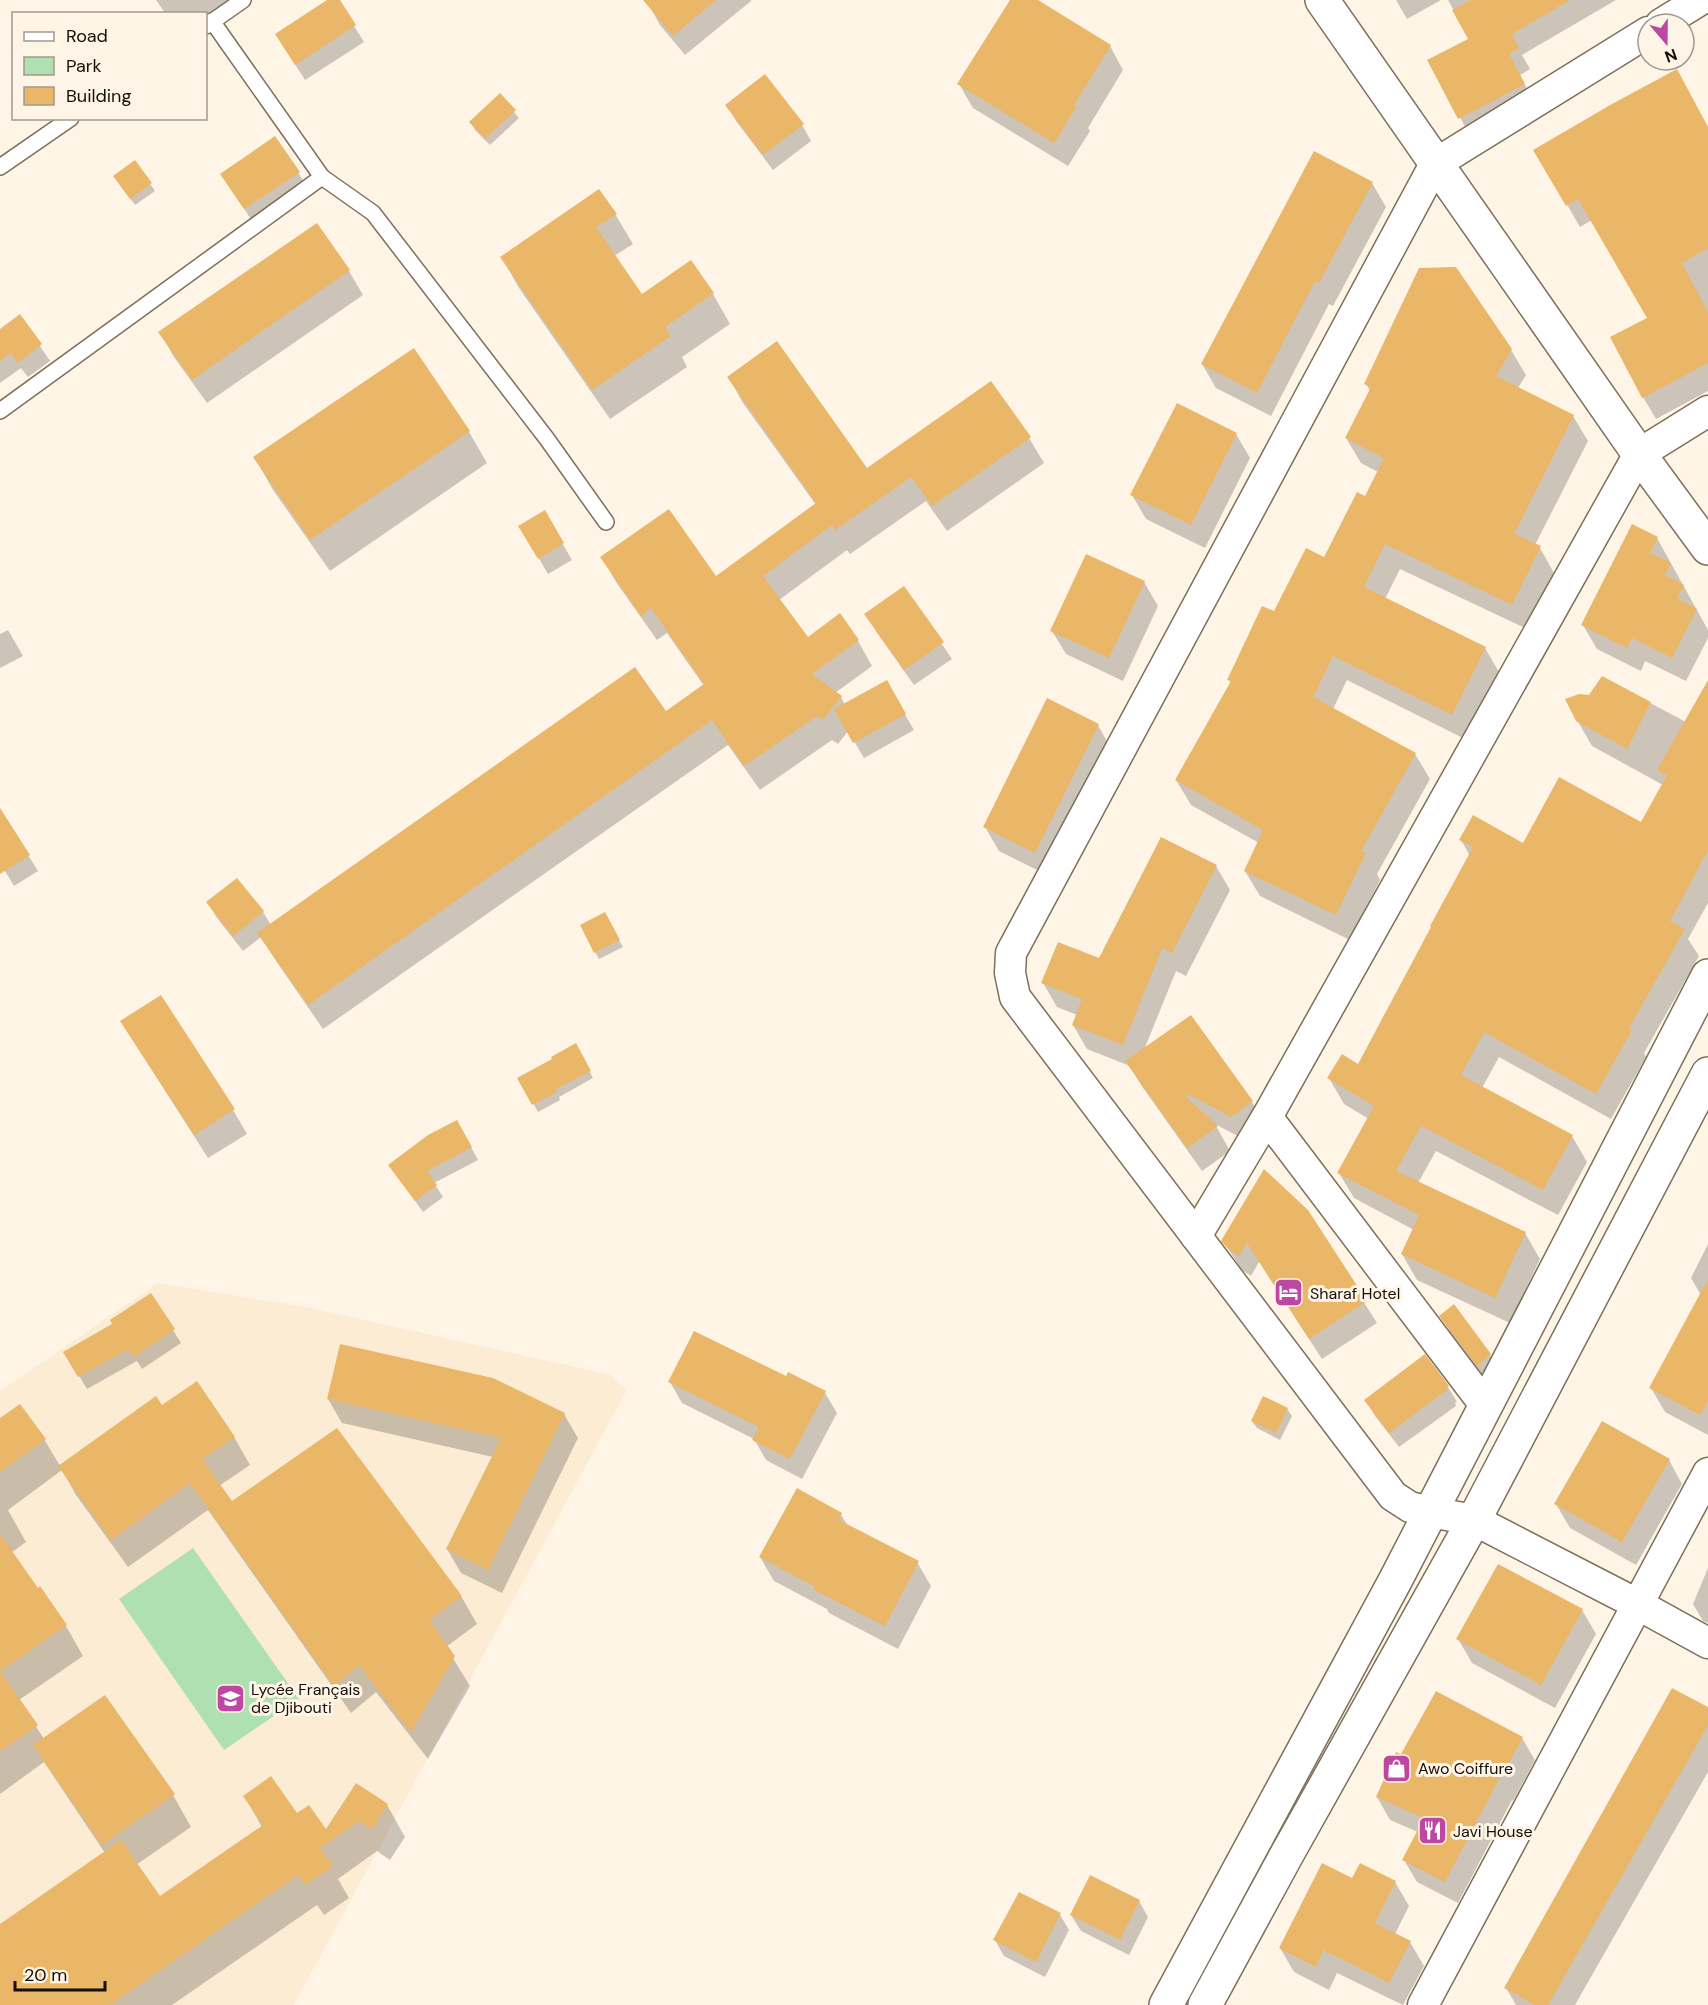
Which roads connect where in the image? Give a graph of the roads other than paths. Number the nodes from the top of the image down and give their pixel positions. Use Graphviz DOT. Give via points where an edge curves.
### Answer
graph roads {
  1 [pos="243,0"];
  2 [pos="1322,0"];
  3 [pos="1701,5"];
  4 [pos="1686,12"];
  5 [pos="209,24"];
  6 [pos="1636,39"];
  7 [pos="68,120"];
  8 [pos="1435,164"];
  9 [pos="0,167"];
  10 [pos="322,177"];
  11 [pos="0,411"];
  12 [pos="1708,411"];
  13 [pos="1640,454"];
  14 [pos="606,522"];
  15 [pos="1708,548"];
  16 [pos="1708,976"];
  17 [pos="1708,1074"];
  18 [pos="1267,1117"];
  19 [pos="1196,1236"];
  20 [pos="1485,1405"];
  21 [pos="1708,1473"];
  22 [pos="1430,1512"];
  23 [pos="1474,1520"];
  24 [pos="1637,1604"];
  25 [pos="1708,1643"];
  26 [pos="1166,2005"];
  27 [pos="1205,2005"];
  28 [pos="1423,2005"];
  1 -- 5 [label="lane"];
  2 -- 8 [label="street"];
  3 -- 4 [label="street"];
  5 -- 10 [label="lane"];
  6 -- 8 [label="street"];
  7 -- 9 [label="lane"];
  8 -- 13 [label="street"];
  8 -- 19 [label="street" via="1011,953 1015,997"];
  10 -- 11 [label="lane"];
  10 -- 14 [label="lane" via="374,213"];
  12 -- 13 [label="street"];
  13 -- 15 [label="street"];
  13 -- 18 [label="street"];
  16 -- 20 [label="street"];
  17 -- 23 [label="street"];
  18 -- 19 [label="street"];
  18 -- 20 [label="street"];
  19 -- 22 [label="street" via="1393,1496 1410,1507"];
  20 -- 22 [label="street"];
  21 -- 24 [label="street"];
  22 -- 23 [label="street"];
  22 -- 26 [label="street"];
  23 -- 24 [label="street"];
  23 -- 27 [label="street"];
  24 -- 25 [label="street"];
  24 -- 28 [label="street"];
}
